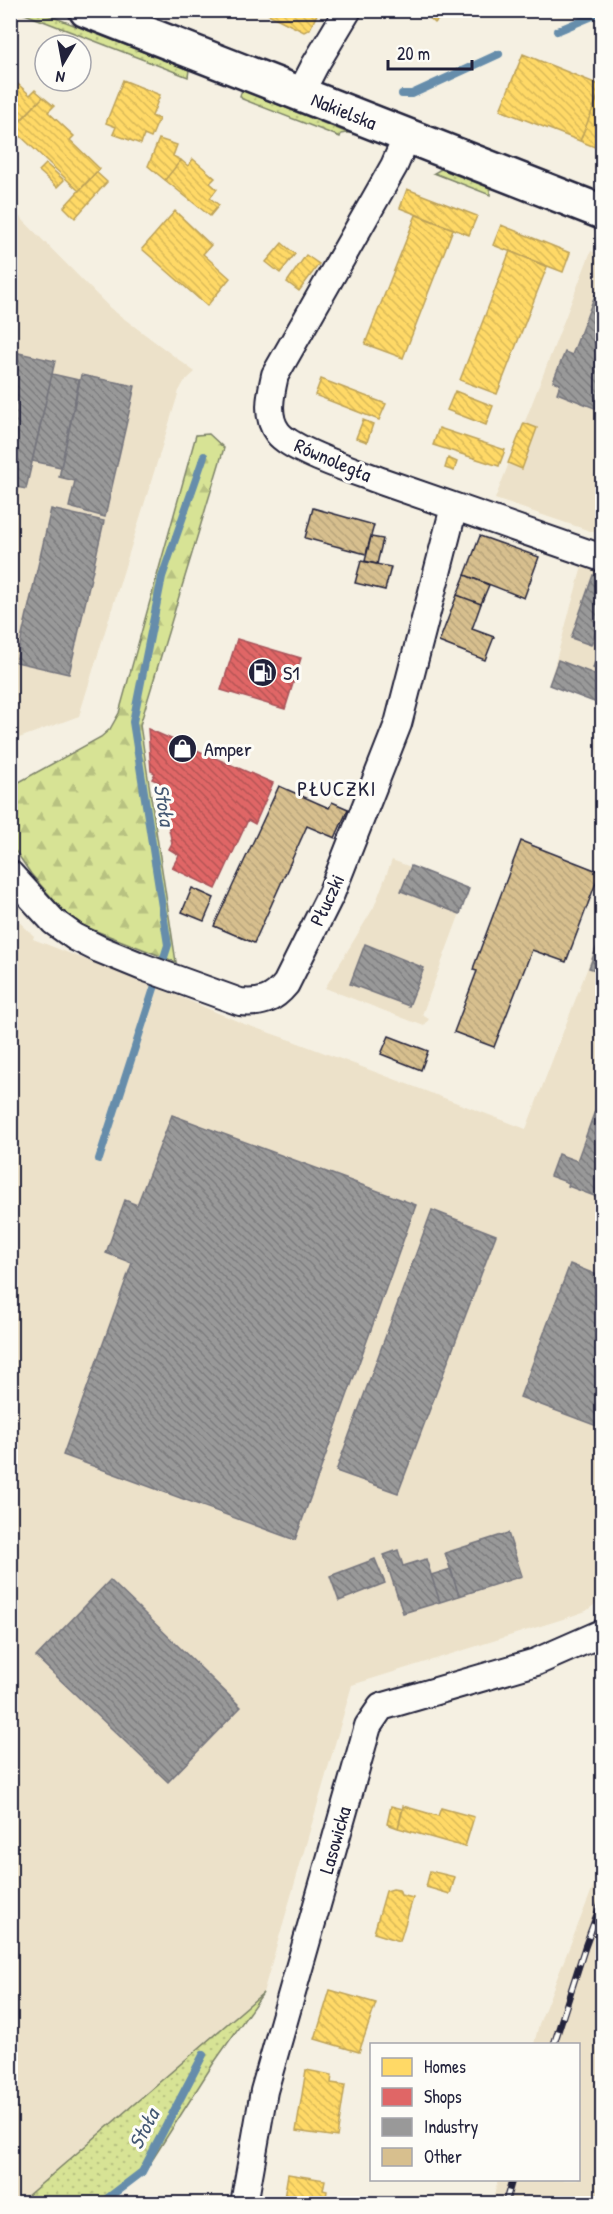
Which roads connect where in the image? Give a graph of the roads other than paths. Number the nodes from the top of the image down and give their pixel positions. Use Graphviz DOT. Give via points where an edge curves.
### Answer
graph roads {
  1 [pos="86,10"];
  2 [pos="348,10"];
  3 [pos="300,94"];
  4 [pos="407,136"];
  5 [pos="603,212"];
  6 [pos="454,507"];
  7 [pos="603,558"];
  8 [pos="10,874"];
  9 [pos="603,1633"];
  10 [pos="244,2204"];
  1 -- 3 [label="street, Nakielska"];
  2 -- 3 [label="street"];
  3 -- 4 [label="street, Nakielska"];
  4 -- 5 [label="street, Nakielska"];
  4 -- 6 [label="street, Równoległa" via="275,375 270,394 271,419 278,434 302,450"];
  6 -- 7 [label="street, Równoległa"];
  6 -- 8 [label="street, Płuczki" via="398,724 331,894 278,994 253,1003 224,997 99,950 54,922"];
  9 -- 10 [label="street, Lasowicka" via="536,1662 381,1707 368,1726 264,2091"];
}
